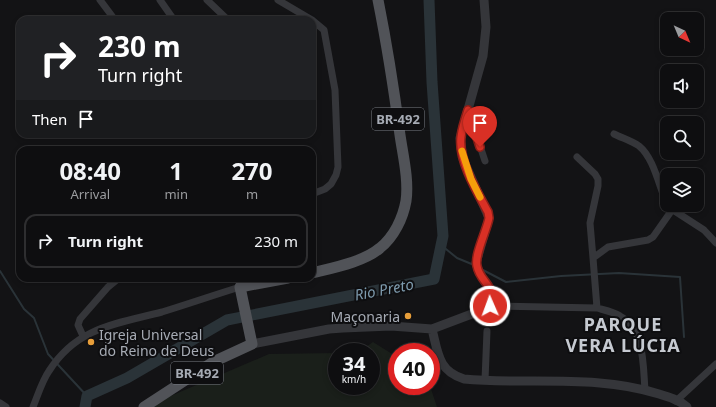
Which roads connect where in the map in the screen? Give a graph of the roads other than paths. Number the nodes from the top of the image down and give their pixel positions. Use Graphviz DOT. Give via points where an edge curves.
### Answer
graph roads {
  1 [pos="100,0"];
  2 [pos="160,0"];
  3 [pos="207,0"];
  4 [pos="278,0"];
  5 [pos="378,0"];
  6 [pos="484,0"];
  7 [pos="112,16"];
  8 [pos="171,16"];
  9 [pos="224,16"];
  10 [pos="305,16"];
  11 [pos="316,23"];
  12 [pos="468,110"];
  13 [pos="614,134"];
  14 [pos="577,157"];
  15 [pos="485,161"];
  16 [pos="660,184"];
  17 [pos="316,192"];
  18 [pos="666,212"];
  19 [pos="677,212"];
  20 [pos="716,243"];
  21 [pos="593,258"];
  22 [pos="316,272"];
  23 [pos="115,282"];
  24 [pos="272,282"];
  25 [pos="241,290"];
  26 [pos="490,306"];
  27 [pos="597,308"];
  28 [pos="432,330"];
  29 [pos="487,331"];
  30 [pos="83,336"];
  31 [pos="252,344"];
  32 [pos="716,363"];
  33 [pos="485,380"];
  34 [pos="645,390"];
  35 [pos="676,400"];
  36 [pos="0,403"];
  37 [pos="6,407"];
  38 [pos="33,407"];
  39 [pos="144,407"];
  40 [pos="687,407"];
  1 -- 7 [label="street"];
  2 -- 8 [label="street"];
  3 -- 9 [label="street"];
  4 -- 10 [label="street"];
  5 -- 22 [label="main road, BR-492" via="406,180 404,209 392,235 380,248 355,261"];
  6 -- 12 [label="street" via="486,27 483,56"];
  11 -- 17 [label="street" via="324,30 335,90 338,157 336,175 331,184"];
  12 -- 15 [label="street"];
  12 -- 26 [label="street" via="460,138 461,148 471,179 488,212 489,218 476,263 492,292"];
  13 -- 16 [label="street" via="646,153"];
  14 -- 21 [label="street" via="598,180 590,223"];
  18 -- 21 [label="street" via="648,240 608,247"];
  19 -- 20 [label="street" via="704,230"];
  21 -- 27 [label="street"];
  23 -- 30 [label="street" via="80,320 78,325"];
  24 -- 25 [label="main road"];
  25 -- 30 [label="street" via="98,329"];
  25 -- 31 [label="main road"];
  26 -- 27 [label="street"];
  26 -- 28 [label="street"];
  27 -- 34 [label="street" via="620,316 629,323 636,334 642,355"];
  28 -- 31 [label="street" via="391,326 329,329"];
  28 -- 33 [label="street" via="438,356 451,374 464,379"];
  29 -- 33 [label="street"];
  30 -- 38 [label="street" via="48,371"];
  31 -- 39 [label="main road, BR-492" via="213,362"];
  32 -- 35 [label="street"];
  33 -- 34 [label="street" via="587,381"];
  34 -- 35 [label="street"];
  35 -- 40 [label="street"];
  36 -- 37 [label="street"];
}
